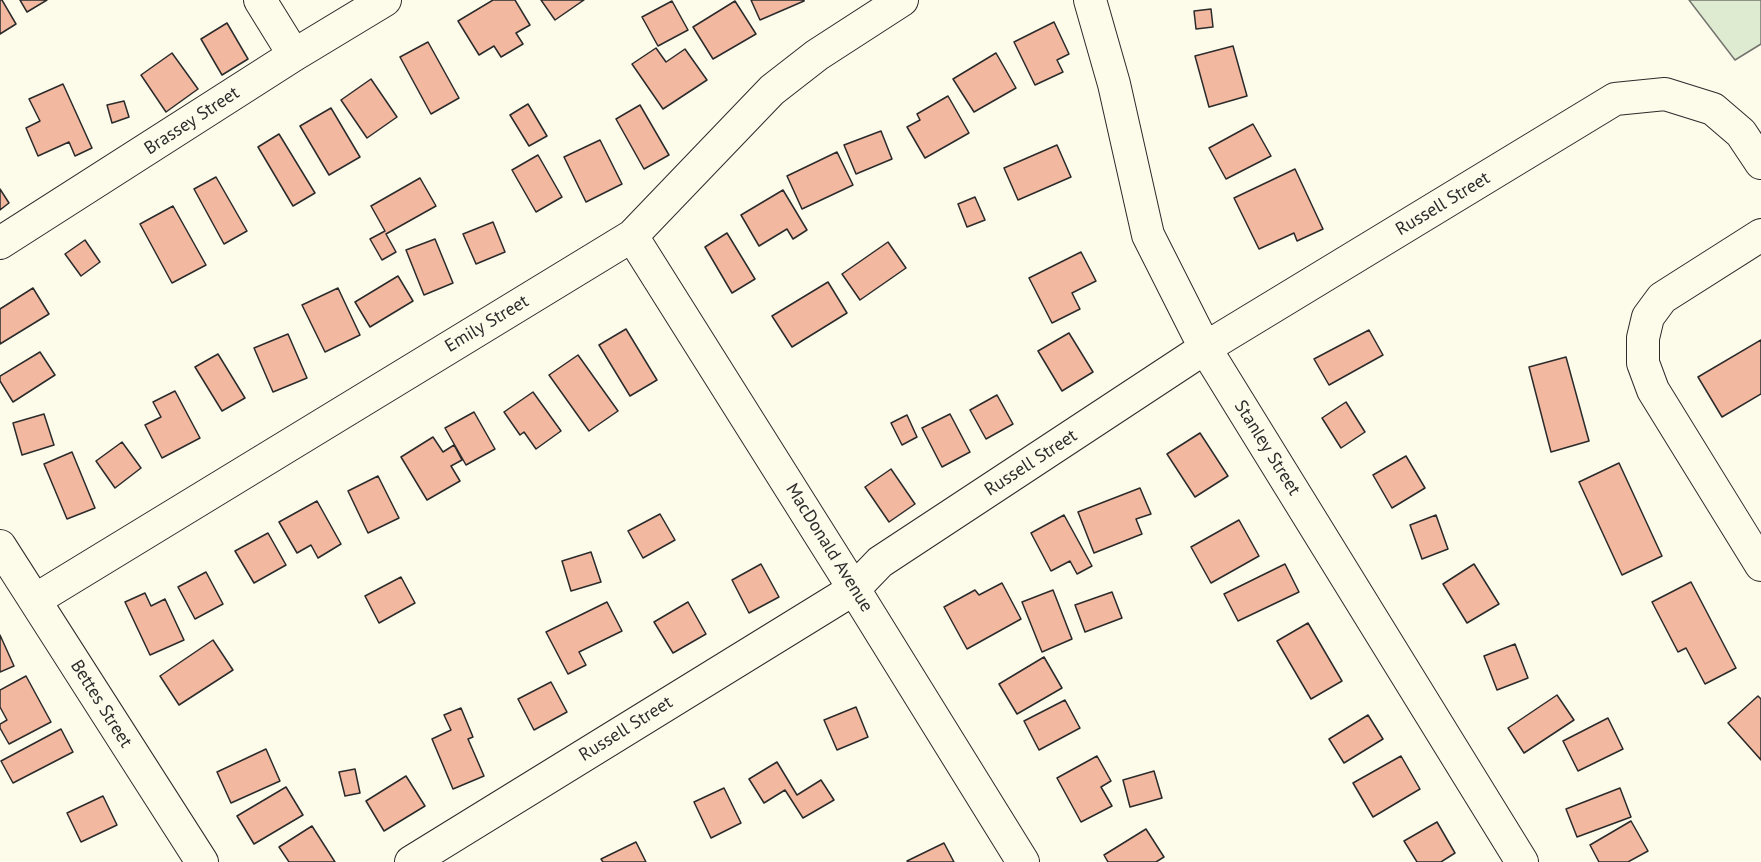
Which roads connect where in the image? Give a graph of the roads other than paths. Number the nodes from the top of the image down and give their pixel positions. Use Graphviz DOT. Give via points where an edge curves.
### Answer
graph roads {
  1 [pos="260,0"];
  2 [pos="385,0"];
  3 [pos="902,0"];
  4 [pos="1090,0"];
  5 [pos="294,55"];
  6 [pos="1761,163"];
  7 [pos="1761,235"];
  8 [pos="632,236"];
  9 [pos="0,243"];
  10 [pos="1205,348"];
  11 [pos="1,549"];
  12 [pos="1761,565"];
  13 [pos="854,589"];
  14 [pos="35,600"];
  15 [pos="421,860"];
  16 [pos="202,862"];
  17 [pos="1023,862"];
  18 [pos="1522,862"];
  1 -- 5 [label="street"];
  2 -- 5 [label="street, Brassey Street"];
  3 -- 8 [label="street, Emily Street" via="817,55 772,90"];
  4 -- 10 [label="street, Stanley Street" via="1114,84 1148,235"];
  5 -- 9 [label="street, Brassey Street"];
  6 -- 10 [label="street, Russell Street" via="1741,133 1713,109 1665,94 1615,99"];
  7 -- 12 [label="street" via="1662,298 1648,317 1643,338 1643,363 1653,390"];
  8 -- 13 [label="street, MacDonald Avenue"];
  8 -- 14 [label="street, Emily Street"];
  10 -- 13 [label="street, Russell Street" via="880,562"];
  10 -- 18 [label="street, Stanley Street"];
  11 -- 14 [label="street, Bettes Street"];
  13 -- 15 [label="street, Russell Street"];
  13 -- 17 [label="street, MacDonald Avenue"];
  14 -- 16 [label="street, Bettes Street"];
}
